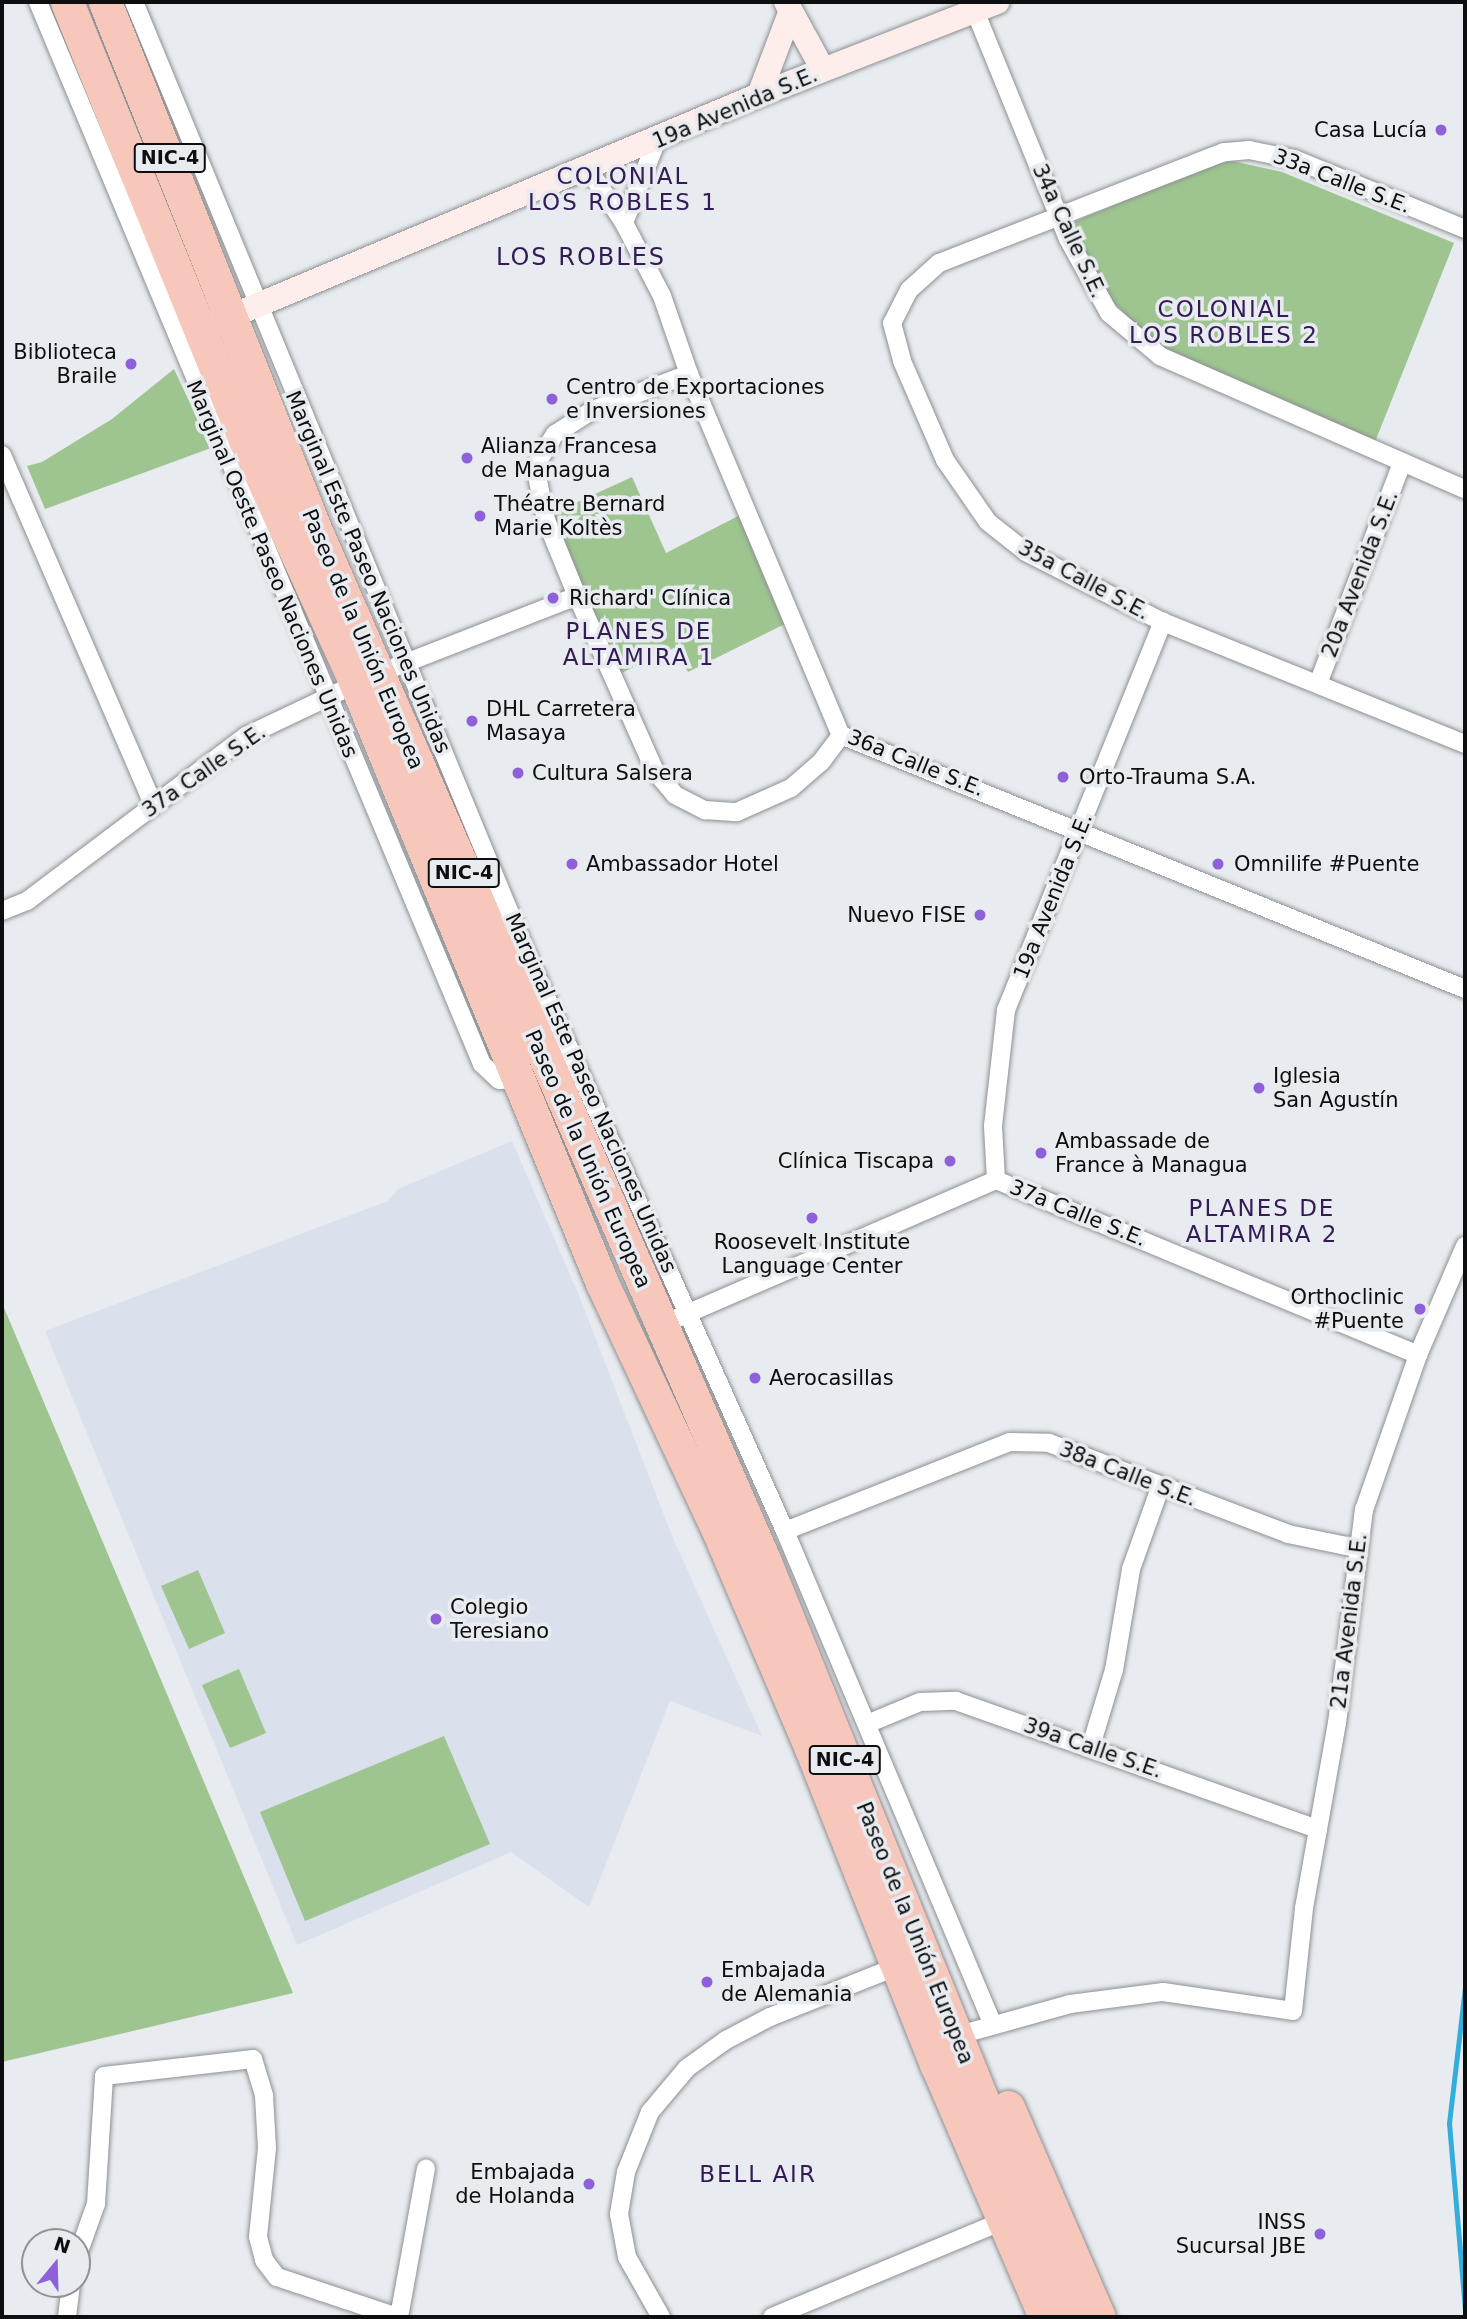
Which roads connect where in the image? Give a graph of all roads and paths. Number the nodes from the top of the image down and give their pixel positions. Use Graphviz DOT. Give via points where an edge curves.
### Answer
graph roads {
  1 [pos="38,2"];
  2 [pos="67,2"];
  3 [pos="106,2"];
  4 [pos="134,2"];
  5 [pos="788,7"];
  6 [pos="986,7"];
  7 [pos="823,70"];
  8 [pos="759,95"];
  9 [pos="657,140"];
  10 [pos="588,169"];
  11 [pos="1059,218"];
  12 [pos="624,223"];
  13 [pos="1465,229"];
  14 [pos="229,317"];
  15 [pos="689,374"];
  16 [pos="2,455"];
  17 [pos="1402,463"];
  18 [pos="1465,489"];
  19 [pos="577,596"];
  20 [pos="1163,622"];
  21 [pos="366,680"];
  22 [pos="1318,684"];
  23 [pos="841,735"];
  24 [pos="1465,744"];
  25 [pos="154,806"];
  26 [pos="1081,830"];
  27 [pos="2,911"];
  28 [pos="1465,989"];
  29 [pos="535,1076"];
  30 [pos="996,1180"];
  31 [pos="1465,1246"];
  32 [pos="675,1318"];
  33 [pos="1418,1355"];
  34 [pos="1160,1488"];
  35 [pos="785,1531"];
  36 [pos="1356,1548"];
  37 [pos="867,1724"];
  38 [pos="1091,1746"];
  39 [pos="1318,1829"];
  40 [pos="911,1962"];
  41 [pos="982,2029"];
  42 [pos="937,2066"];
  43 [pos="426,2168"];
  44 [pos="993,2225"];
  45 [pos="87,2228"];
  46 [pos="70,2298"];
  47 [pos="68,2317"];
  48 [pos="398,2317"];
  49 [pos="661,2317"];
  50 [pos="772,2317"];
  51 [pos="1028,2317"];
  52 [pos="1045,2317"];
  53 [pos="1070,2317"];
  54 [pos="1099,2317"];
  1 -- 21 [label="street, Marginal Oeste Paseo Naciones Unidas"];
  2 -- 14 [label="highway, Paseo de la Unión Europea / NIC-4"];
  3 -- 14 [label="highway, Paseo de la Unión Europea / NIC-4" via="155,117"];
  4 -- 14 [label="street"];
  5 -- 7 [label="street"];
  5 -- 8 [label="street"];
  6 -- 7 [label="street, 19a Avenida S.E."];
  6 -- 11 [label="street, 34a Calle S.E."];
  7 -- 8 [label="street, 19a Avenida S.E."];
  8 -- 9 [label="street, 19a Avenida S.E."];
  9 -- 10 [label="street, 19a Avenida S.E."];
  9 -- 12 [label="street"];
  10 -- 12 [label="street, 36a Calle S.E."];
  10 -- 14 [label="street, 19a Avenida S.E."];
  11 -- 13 [label="street, 33a Calle S.E." via="1224,152 1249,150 1294,159"];
  11 -- 17 [label="street, 34a Calle S.E." via="1109,313 1160,356"];
  11 -- 20 [label="street, 35a Calle S.E." via="939,263 922,275 892,323 895,342 945,460 988,522 1026,552"];
  12 -- 15 [label="street, 36a Calle S.E." via="662,296"];
  14 -- 21 [label="highway, Paseo de la Unión Europea / NIC-4"];
  15 -- 19 [label="street" via="593,410 555,434 535,466 546,520"];
  15 -- 23 [label="street, 36a Calle S.E."];
  16 -- 25 [label="street"];
  17 -- 18 [label="street, 34a Calle S.E."];
  17 -- 22 [label="street, 20a Avenida S.E."];
  19 -- 21 [label="street, 37a Calle S.E."];
  19 -- 23 [label="street" via="655,771 675,796 705,810 737,812 791,788 821,762"];
  20 -- 22 [label="street, 35a Calle S.E."];
  20 -- 26 [label="street, 19a Avenida S.E."];
  21 -- 25 [label="street, 37a Calle S.E." via="246,736"];
  21 -- 29 [label="highway, Paseo de la Unión Europea / NIC-4"];
  21 -- 29 [label="street, Marginal Oeste Paseo Naciones Unidas" via="482,1064 499,1080"];
  21 -- 32 [label="street, Marginal Este Paseo Naciones Unidas" via="526,952"];
  22 -- 24 [label="street, 35a Calle S.E."];
  23 -- 26 [label="street, 36a Calle S.E."];
  25 -- 27 [label="street, 37a Calle S.E." via="27,901"];
  26 -- 28 [label="street, 36a Calle S.E."];
  26 -- 30 [label="street, 19a Avenida S.E." via="1006,1010 993,1126"];
  29 -- 32 [label="highway, Paseo de la Unión Europea / NIC-4"];
  29 -- 40 [label="highway, Paseo de la Unión Europea / NIC-4" via="602,1283"];
  30 -- 32 [label="street, 37a Calle S.E."];
  30 -- 33 [label="street, 37a Calle S.E."];
  31 -- 33 [label="street, 21a Avenida S.E."];
  32 -- 35 [label="street, Marginal Este Paseo Naciones Unidas"];
  32 -- 40 [label="highway, Paseo de la Unión Europea / NIC-4"];
  33 -- 36 [label="street, 21a Avenida S.E." via="1364,1510"];
  34 -- 35 [label="street, 38a Calle S.E." via="1049,1443 1010,1442"];
  34 -- 36 [label="street, 38a Calle S.E." via="1288,1534"];
  34 -- 38 [label="street" via="1131,1569 1114,1670"];
  35 -- 37 [label="street, Marginal Este Paseo Naciones Unidas"];
  36 -- 39 [label="street, 21a Avenida S.E." via="1337,1723"];
  37 -- 38 [label="street, 39a Calle S.E." via="920,1702 956,1701"];
  37 -- 41 [label="street, Marginal Este Paseo Naciones Unidas"];
  38 -- 39 [label="street, 39a Calle S.E."];
  39 -- 41 [label="street, 21a Avenida S.E." via="1293,2011 1163,1992 1070,2004"];
  40 -- 41 [label="highway"];
  40 -- 42 [label="highway, Paseo de la Unión Europea / NIC-4"];
  40 -- 49 [label="street" via="770,2017 726,2040 687,2068 650,2112 626,2172 619,2214 627,2257"];
  40 -- 53 [label="highway, Paseo de la Unión Europea / NIC-4"];
  41 -- 54 [label="highway" via="1015,2120"];
  42 -- 44 [label="highway, Paseo de la Unión Europea" via="965,2161"];
  42 -- 52 [label="highway, Paseo de la Unión Europea / NIC-4"];
  43 -- 48 [label="street"];
  44 -- 50 [label="street"];
  44 -- 51 [label="highway, Paseo de la Unión Europea"];
  45 -- 48 [label="street" via="96,2204 104,2076 253,2059 264,2096 267,2148 258,2236 264,2260 277,2277"];
  46 -- 47 [label="street"];
}
